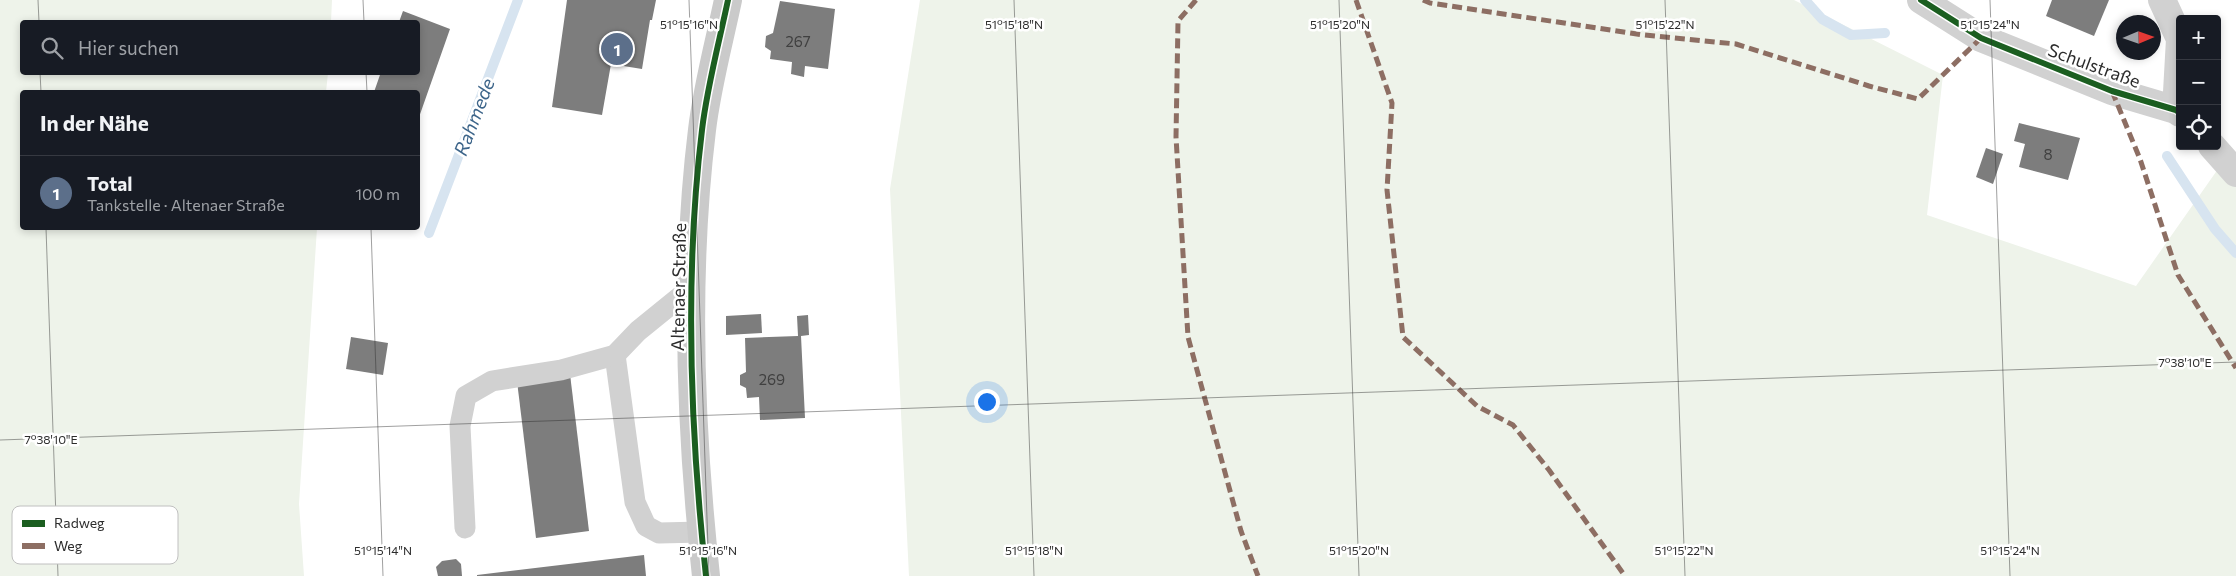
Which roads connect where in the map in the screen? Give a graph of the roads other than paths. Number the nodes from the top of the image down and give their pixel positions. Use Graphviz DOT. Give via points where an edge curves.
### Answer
graph roads {
  1 [pos="728,0"];
  2 [pos="1921,0"];
  3 [pos="2162,0"];
  4 [pos="2178,105"];
  5 [pos="2176,110"];
  6 [pos="2216,150"];
  7 [pos="2236,172"];
  8 [pos="691,288"];
  9 [pos="615,355"];
  10 [pos="465,528"];
  11 [pos="702,532"];
  12 [pos="706,576"];
  1 -- 8 [label="main road, Altenaer Straße" via="702,129"];
  2 -- 5 [label="street, Schulstraße" via="1981,38 2112,91"];
  3 -- 4 [label="street" via="2180,39"];
  6 -- 7 [label="street"];
  8 -- 9 [label="lane" via="638,331"];
  8 -- 11 [label="main road, Altenaer Straße" via="692,388"];
  9 -- 10 [label="lane" via="561,370 492,381 466,396 460,426"];
  9 -- 11 [label="lane" via="635,502 646,526 659,533"];
  11 -- 12 [label="main road, Altenaer Straße"];
}
